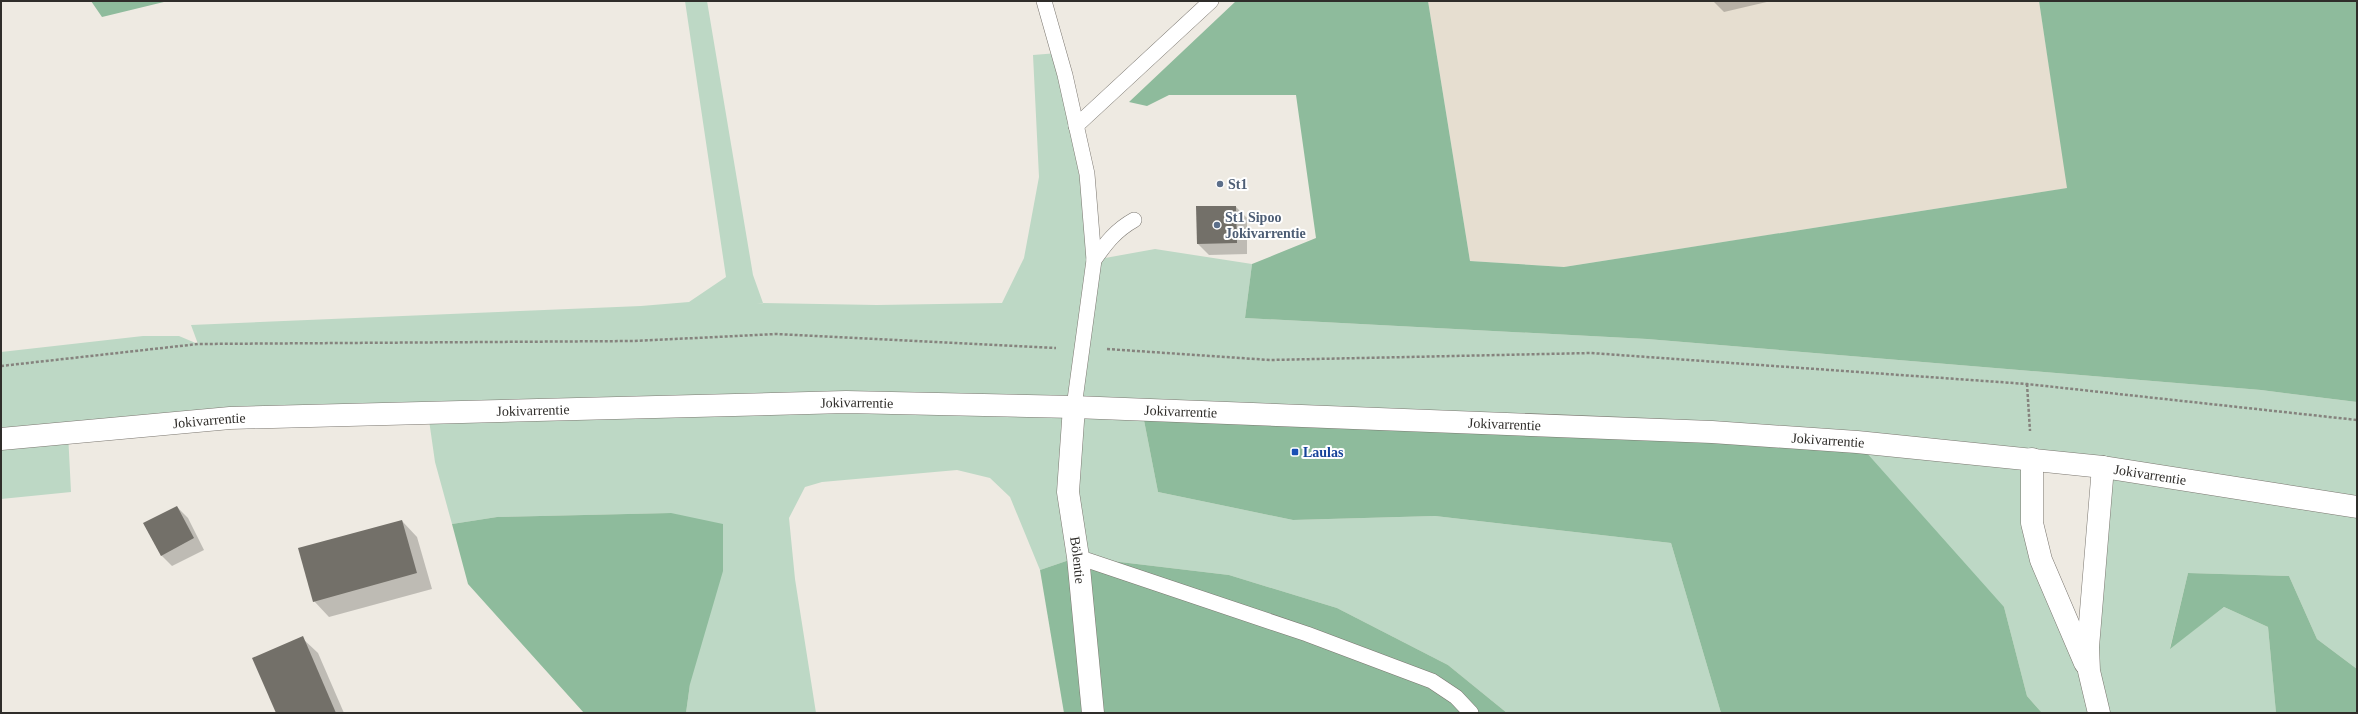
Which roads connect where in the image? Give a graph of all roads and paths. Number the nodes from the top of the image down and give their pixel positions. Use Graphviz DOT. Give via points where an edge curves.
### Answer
graph roads {
  1 [pos="1044,1"];
  2 [pos="1211,1"];
  3 [pos="1076,126"];
  4 [pos="1134,220"];
  5 [pos="1094,260"];
  6 [pos="1052,347"];
  7 [pos="1108,350"];
  8 [pos="1,366"];
  9 [pos="2027,384"];
  10 [pos="1074,407"];
  11 [pos="2357,420"];
  12 [pos="1,439"];
  13 [pos="2032,459"];
  14 [pos="2103,467"];
  15 [pos="2357,507"];
  16 [pos="1078,557"];
  17 [pos="2089,671"];
  18 [pos="1092,713"];
  19 [pos="1471,713"];
  20 [pos="2099,713"];
  1 -- 3 [label="lane"];
  2 -- 3 [label="lane"];
  3 -- 5 [label="lane" via="1087,174"];
  4 -- 5 [label="lane" via="1120,228"];
  5 -- 10 [label="lane"];
  6 -- 8 [label="path" via="777,334 634,340 198,344"];
  7 -- 9 [label="path" via="1270,360 1591,353"];
  9 -- 11 [label="path"];
  9 -- 13 [label="path"];
  10 -- 12 [label="street, Jokivarrentie" via="846,402 230,418"];
  10 -- 13 [label="street, Jokivarrentie" via="1712,432 1857,442"];
  10 -- 16 [label="street, Bölentie" via="1068,492"];
  13 -- 14 [label="street, Jokivarrentie"];
  13 -- 17 [label="street" via="2032,523 2041,560"];
  14 -- 15 [label="street, Jokivarrentie"];
  14 -- 17 [label="street" via="2088,647"];
  16 -- 18 [label="street, Bölentie"];
  16 -- 19 [label="lane" via="1307,634 1432,681 1456,697"];
  17 -- 20 [label="street"];
}
